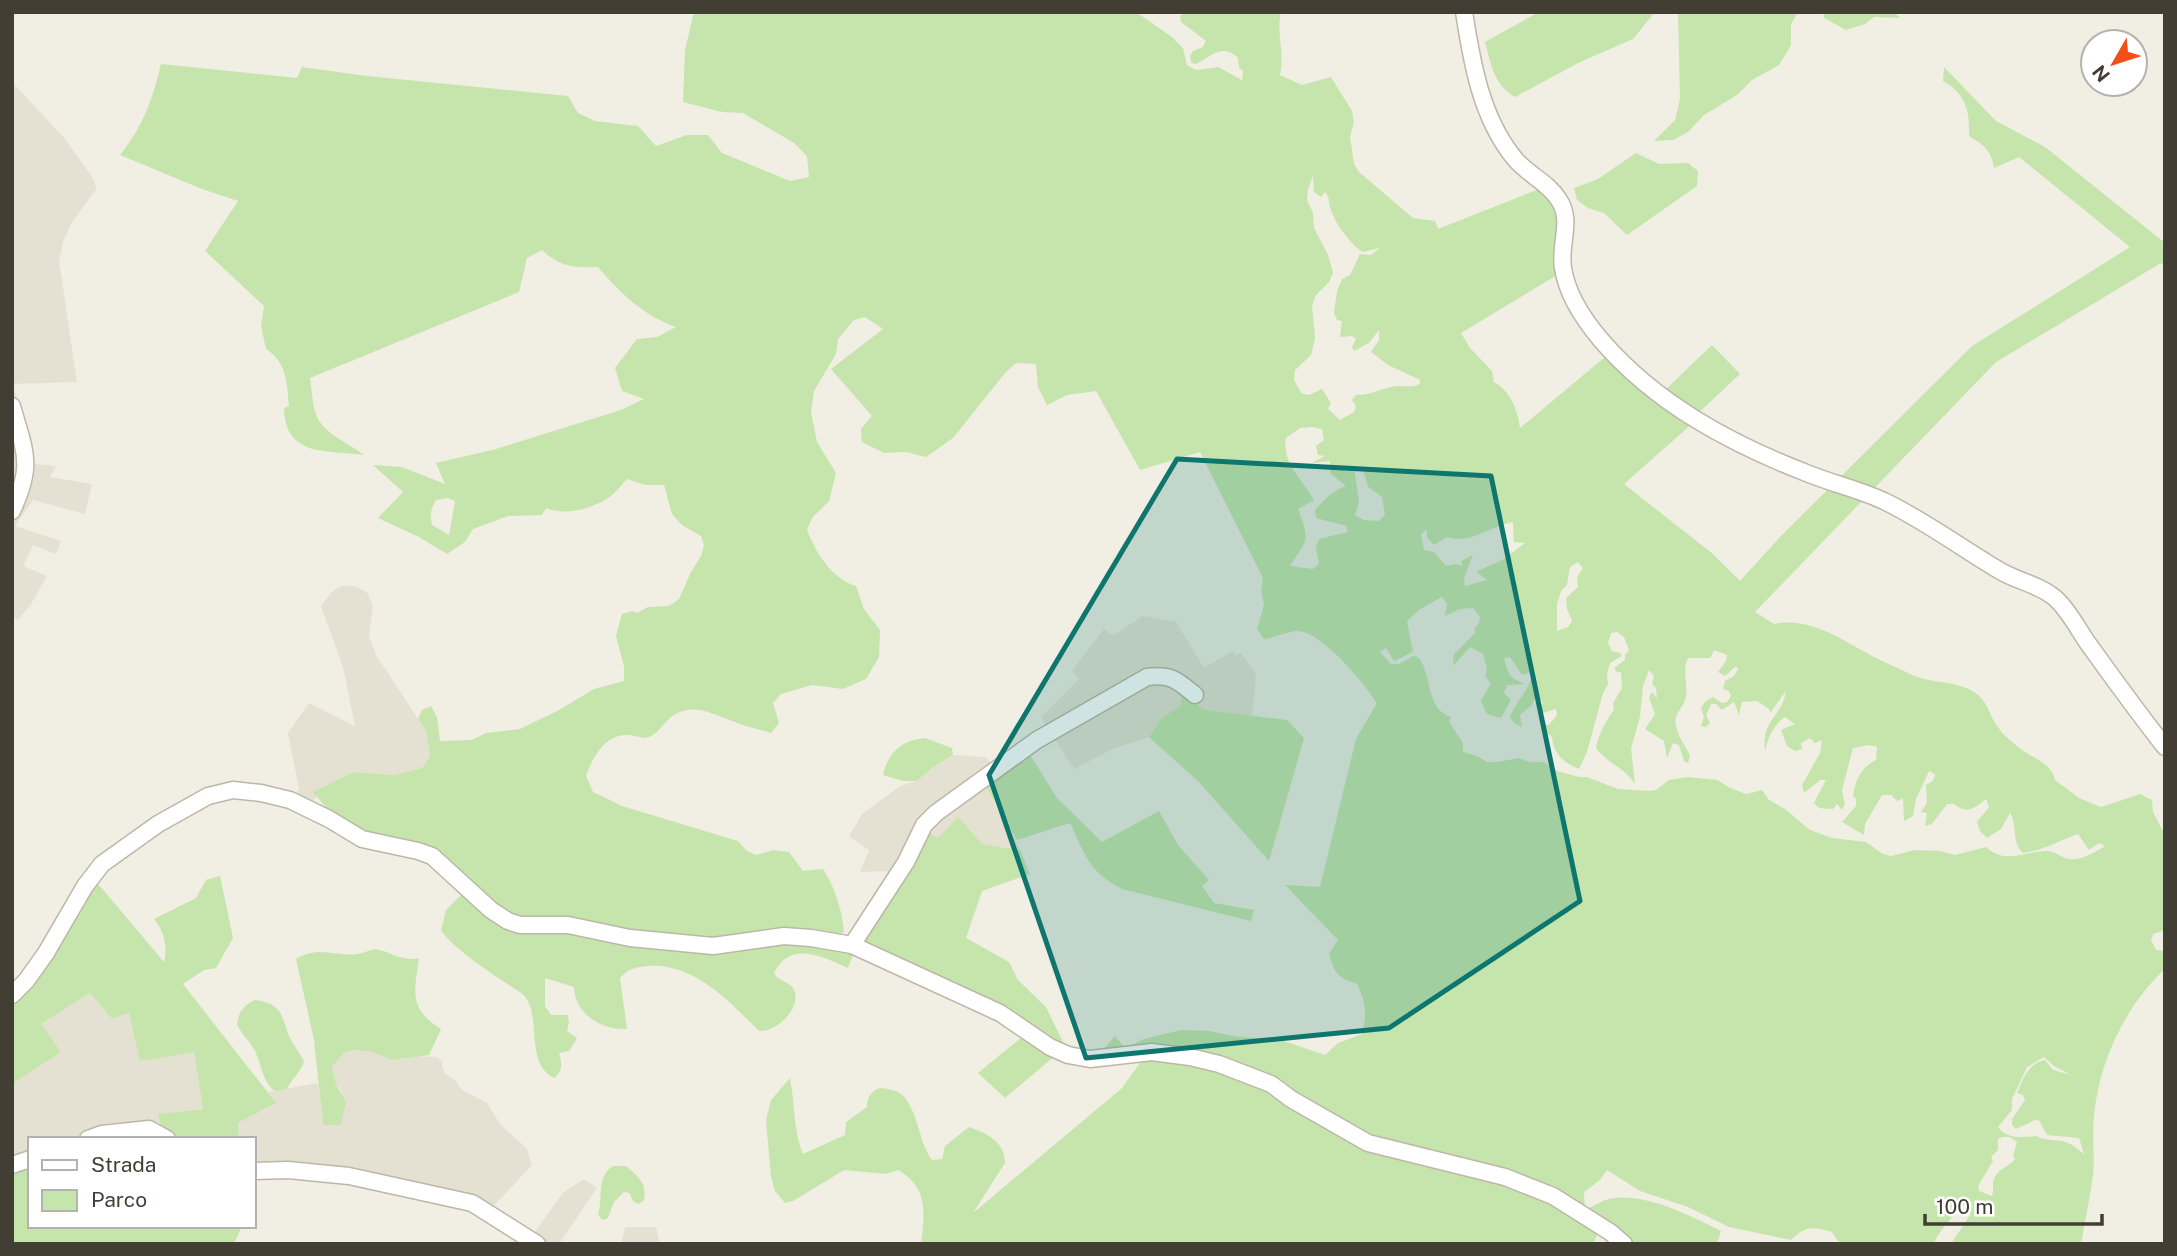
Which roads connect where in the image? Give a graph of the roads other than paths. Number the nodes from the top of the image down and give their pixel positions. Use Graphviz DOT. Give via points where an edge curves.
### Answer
graph roads {
  1 [pos="1464,12"];
  2 [pos="12,405"];
  3 [pos="19,462"];
  4 [pos="12,511"];
  5 [pos="1195,695"];
  6 [pos="2165,747"];
  7 [pos="852,945"];
  8 [pos="12,995"];
  9 [pos="94,1137"];
  10 [pos="163,1137"];
  11 [pos="256,1171"];
  12 [pos="537,1244"];
  13 [pos="1624,1244"];
  1 -- 6 [label="street" via="1482,99 1516,160 1560,200 1567,216 1563,268 1570,291 1582,315 1617,357 1684,412 1752,451 1884,501 1950,537 1999,571 2056,598"];
  2 -- 3 [label="street"];
  3 -- 4 [label="street" via="24,487"];
  5 -- 7 [label="street" via="1176,679 1147,677 1037,740 977,782 925,825"];
  7 -- 8 [label="street" via="784,936 702,945 630,938 568,925 520,926 491,910 432,856 362,839 290,800 233,790 183,809 102,864 46,953"];
  7 -- 13 [label="street" via="1000,1013 1068,1055 1090,1059 1152,1052 1219,1064 1271,1084 1368,1143 1505,1177 1553,1196"];
  9 -- 10 [label="street" via="149,1129"];
  11 -- 12 [label="street" via="349,1176 472,1203"];
}
